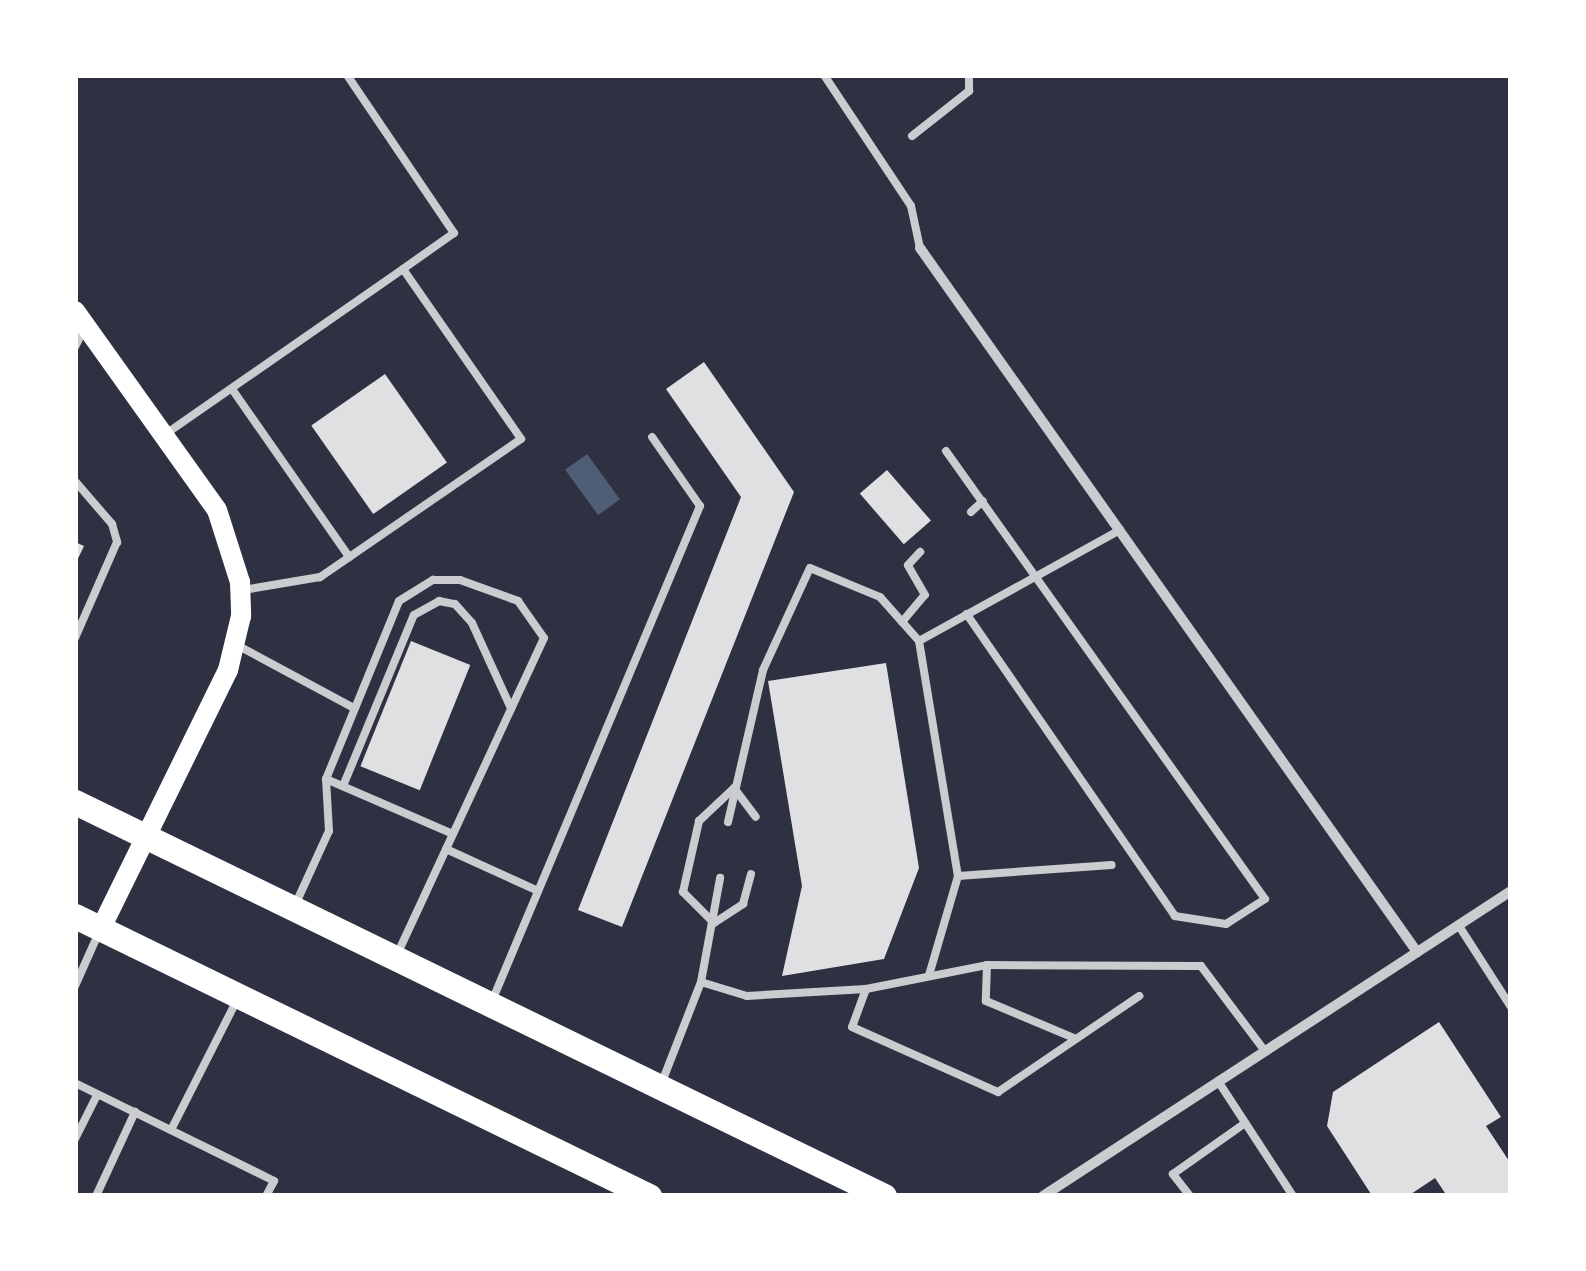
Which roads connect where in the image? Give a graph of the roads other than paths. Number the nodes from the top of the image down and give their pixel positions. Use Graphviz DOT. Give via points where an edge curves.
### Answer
graph roads {
  1 [pos="347,75"];
  2 [pos="824,75"];
  3 [pos="969,75"];
  4 [pos="912,136"];
  5 [pos="920,248"];
  6 [pos="403,270"];
  7 [pos="80,318"];
  8 [pos="75,348"];
  9 [pos="232,388"];
  10 [pos="164,436"];
  11 [pos="652,437"];
  12 [pos="946,451"];
  13 [pos="75,481"];
  14 [pos="983,502"];
  15 [pos="971,512"];
  16 [pos="1120,530"];
  17 [pos="920,552"];
  18 [pos="349,557"];
  19 [pos="1035,572"];
  20 [pos="240,590"];
  21 [pos="966,614"];
  22 [pos="902,622"];
  23 [pos="75,638"];
  24 [pos="919,641"];
  25 [pos="235,644"];
  26 [pos="354,708"];
  27 [pos="512,708"];
  28 [pos="326,779"];
  29 [pos="342,786"];
  30 [pos="734,788"];
  31 [pos="75,802"];
  32 [pos="756,817"];
  33 [pos="728,822"];
  34 [pos="453,834"];
  35 [pos="145,836"];
  36 [pos="446,849"];
  37 [pos="1112,866"];
  38 [pos="751,874"];
  39 [pos="958,876"];
  40 [pos="720,878"];
  41 [pos="538,891"];
  42 [pos="1511,891"];
  43 [pos="294,908"];
  44 [pos="75,916"];
  45 [pos="714,923"];
  46 [pos="1459,926"];
  47 [pos="101,928"];
  48 [pos="1417,952"];
  49 [pos="396,957"];
  50 [pos="987,965"];
  51 [pos="929,975"];
  52 [pos="701,982"];
  53 [pos="75,986"];
  54 [pos="866,989"];
  55 [pos="239,996"];
  56 [pos="1139,996"];
  57 [pos="491,1002"];
  58 [pos="1511,1007"];
  59 [pos="1074,1038"];
  60 [pos="1264,1050"];
  61 [pos="1218,1082"];
  62 [pos="75,1083"];
  63 [pos="660,1086"];
  64 [pos="97,1094"];
  65 [pos="135,1112"];
  66 [pos="1246,1124"];
  67 [pos="172,1130"];
  68 [pos="75,1140"];
  69 [pos="96,1196"];
  70 [pos="266,1196"];
  71 [pos="649,1196"];
  72 [pos="884,1196"];
  73 [pos="1043,1196"];
  74 [pos="1190,1196"];
  75 [pos="1294,1196"];
  1 -- 6 [label="lane" via="454,233"];
  2 -- 5 [label="lane" via="911,206"];
  3 -- 4 [label="lane" via="969,91"];
  5 -- 16 [label="street"];
  6 -- 9 [label="lane"];
  6 -- 18 [label="lane" via="522,439"];
  7 -- 8 [label="lane"];
  7 -- 10 [label="main road"];
  9 -- 10 [label="lane"];
  9 -- 18 [label="lane"];
  10 -- 20 [label="main road" via="216,510 232,544"];
  11 -- 41 [label="lane" via="700,506"];
  12 -- 14 [label="lane"];
  13 -- 23 [label="lane" via="112,524 116,542"];
  14 -- 15 [label="lane"];
  14 -- 19 [label="lane"];
  16 -- 19 [label="lane"];
  16 -- 48 [label="street"];
  17 -- 22 [label="lane" via="908,565 925,595"];
  18 -- 20 [label="lane" via="320,577"];
  19 -- 21 [label="lane"];
  19 -- 21 [label="lane" via="1265,899 1226,924 1175,916"];
  20 -- 25 [label="main road"];
  21 -- 24 [label="lane"];
  22 -- 24 [label="lane"];
  22 -- 30 [label="lane" via="880,596 810,568 762,670"];
  24 -- 39 [label="lane"];
  25 -- 26 [label="lane"];
  25 -- 35 [label="main road"];
  26 -- 27 [label="lane" via="399,602 433,580 460,580 518,601 544,638"];
  26 -- 28 [label="lane"];
  27 -- 29 [label="lane" via="472,623 455,604 439,602 414,615"];
  27 -- 34 [label="lane"];
  28 -- 29 [label="lane"];
  28 -- 43 [label="lane" via="329,830"];
  29 -- 34 [label="lane"];
  30 -- 32 [label="lane"];
  30 -- 33 [label="lane"];
  30 -- 45 [label="lane" via="699,821 684,892"];
  31 -- 35 [label="main road"];
  34 -- 36 [label="lane"];
  35 -- 43 [label="main road"];
  35 -- 47 [label="main road"];
  36 -- 41 [label="lane"];
  36 -- 49 [label="lane"];
  37 -- 39 [label="lane"];
  38 -- 45 [label="lane" via="743,904"];
  39 -- 51 [label="lane"];
  40 -- 45 [label="lane"];
  41 -- 57 [label="lane"];
  42 -- 46 [label="street"];
  43 -- 49 [label="main road"];
  44 -- 47 [label="main road"];
  45 -- 52 [label="lane"];
  46 -- 48 [label="street"];
  46 -- 58 [label="lane"];
  47 -- 53 [label="lane"];
  47 -- 55 [label="main road"];
  48 -- 60 [label="street"];
  49 -- 57 [label="main road"];
  50 -- 51 [label="lane"];
  50 -- 59 [label="lane" via="986,1001"];
  50 -- 60 [label="lane" via="1201,966"];
  51 -- 54 [label="lane"];
  52 -- 54 [label="lane" via="747,996"];
  52 -- 63 [label="lane"];
  54 -- 59 [label="lane" via="852,1026 998,1092"];
  55 -- 67 [label="lane"];
  55 -- 71 [label="main road"];
  56 -- 59 [label="lane"];
  57 -- 63 [label="main road"];
  60 -- 61 [label="street"];
  61 -- 66 [label="lane"];
  61 -- 73 [label="street"];
  62 -- 64 [label="lane"];
  63 -- 72 [label="main road"];
  64 -- 65 [label="lane"];
  64 -- 68 [label="lane"];
  65 -- 67 [label="lane"];
  65 -- 69 [label="lane"];
  66 -- 74 [label="lane" via="1173,1174"];
  66 -- 75 [label="lane"];
  67 -- 70 [label="lane" via="274,1181"];
}
